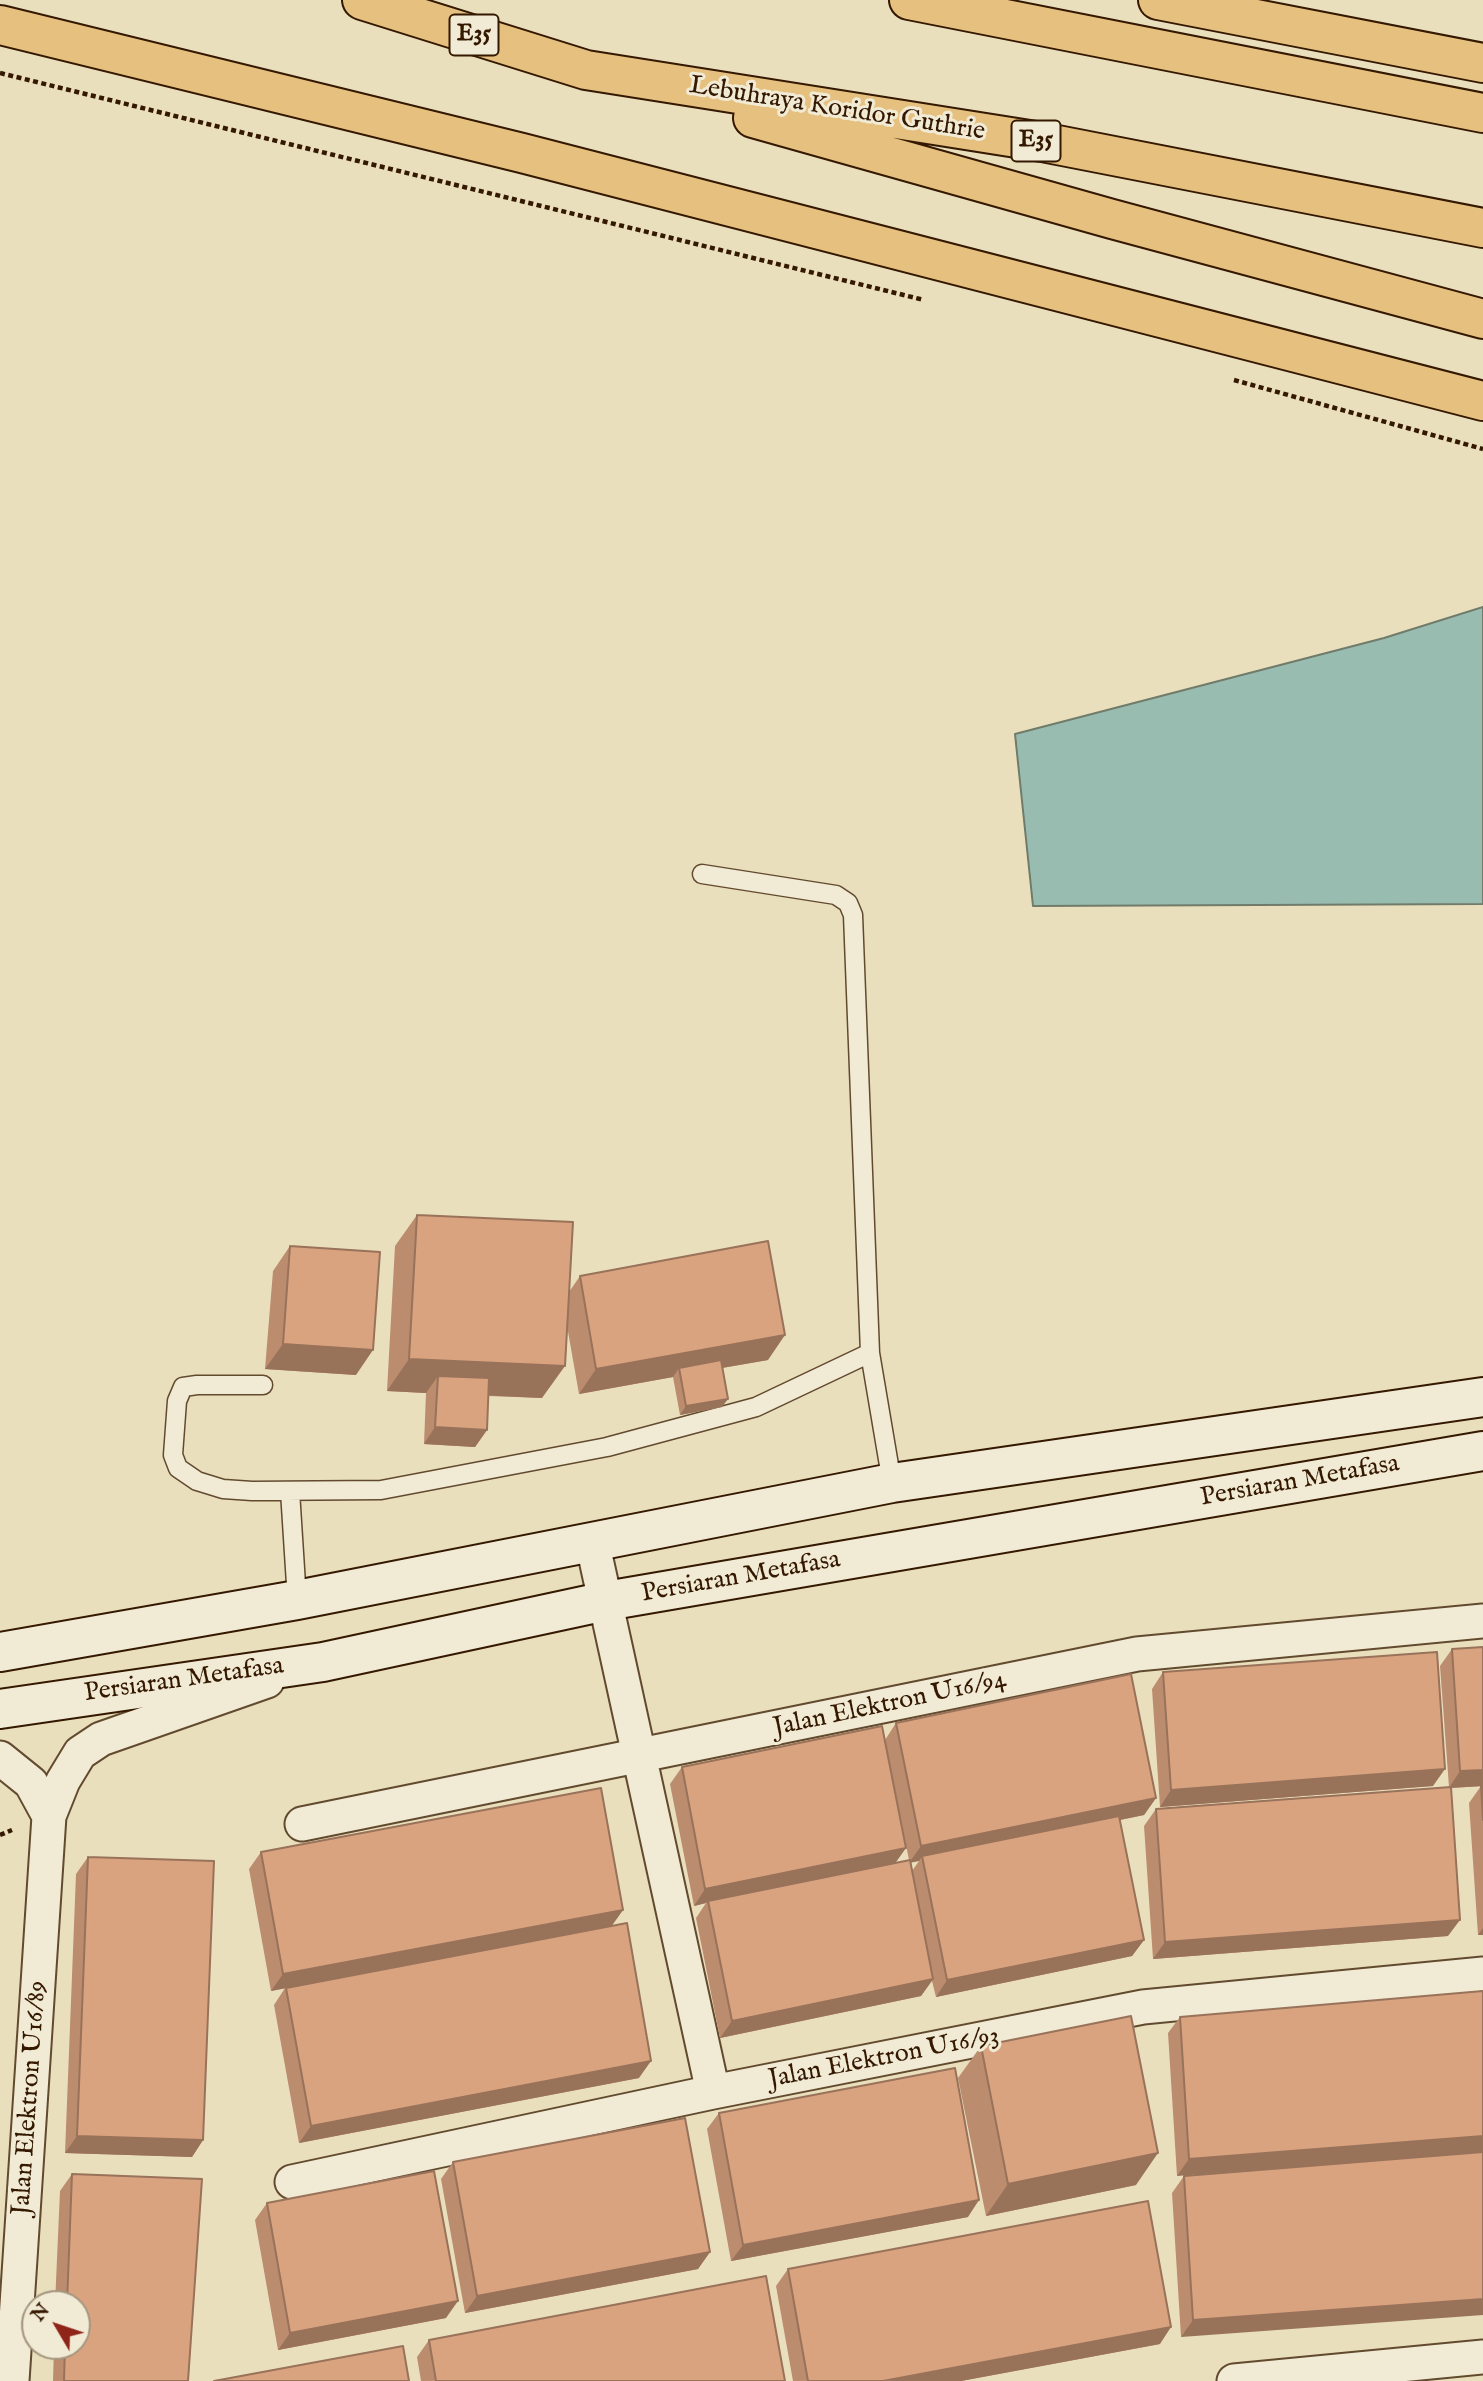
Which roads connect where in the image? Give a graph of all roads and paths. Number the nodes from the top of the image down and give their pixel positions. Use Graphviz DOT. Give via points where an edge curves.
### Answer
graph roads {
  1 [pos="362,0"];
  2 [pos="909,0"];
  3 [pos="1158,0"];
  4 [pos="0,24"];
  5 [pos="1483,63"];
  6 [pos="586,71"];
  7 [pos="0,73"];
  8 [pos="1483,113"];
  9 [pos="1483,228"];
  10 [pos="928,301"];
  11 [pos="1483,319"];
  12 [pos="1221,377"];
  13 [pos="1483,401"];
  14 [pos="1483,449"];
  15 [pos="702,874"];
  16 [pos="870,1353"];
  17 [pos="263,1385"];
  18 [pos="1483,1397"];
  19 [pos="1483,1451"];
  20 [pos="892,1483"];
  21 [pos="290,1491"];
  22 [pos="592,1541"];
  23 [pos="297,1600"];
  24 [pos="606,1601"];
  25 [pos="1483,1621"];
  26 [pos="0,1652"];
  27 [pos="323,1662"];
  28 [pos="0,1709"];
  29 [pos="640,1756"];
  30 [pos="0,1758"];
  31 [pos="48,1816"];
  32 [pos="302,1824"];
  33 [pos="1483,1974"];
  34 [pos="713,2092"];
  35 [pos="292,2182"];
  36 [pos="9,2290"];
  37 [pos="1483,2357"];
  38 [pos="12,2381"];
  39 [pos="1234,2381"];
  1 -- 6 [label="highway, Lebuhraya Koridor Guthrie / E35"];
  2 -- 8 [label="highway"];
  3 -- 5 [label="highway"];
  4 -- 13 [label="highway" via="522,153"];
  6 -- 9 [label="highway, Lebuhraya Koridor Guthrie / E35" via="1042,142"];
  6 -- 11 [label="highway"];
  7 -- 10 [label="path"];
  12 -- 14 [label="path"];
  15 -- 16 [label="lane" via="836,895 848,902 853,915"];
  16 -- 20 [label="lane"];
  16 -- 21 [label="lane" via="755,1407 607,1447 380,1490"];
  17 -- 21 [label="lane" via="183,1387 177,1401 173,1455 178,1468 197,1482 223,1489"];
  18 -- 20 [label="street, Persiaran Metafasa"];
  19 -- 24 [label="street, Persiaran Metafasa"];
  20 -- 22 [label="street, Persiaran Metafasa"];
  21 -- 23 [label="lane"];
  22 -- 23 [label="street, Persiaran Metafasa"];
  22 -- 24 [label="street"];
  23 -- 26 [label="street, Persiaran Metafasa"];
  24 -- 27 [label="street, Persiaran Metafasa"];
  24 -- 29 [label="street"];
  25 -- 29 [label="street, Jalan Elektron U16/94" via="1137,1654"];
  27 -- 28 [label="street, Persiaran Metafasa"];
  27 -- 31 [label="street" via="101,1739 80,1753"];
  29 -- 32 [label="street, Jalan Elektron U16/94"];
  29 -- 34 [label="street"];
  30 -- 31 [label="street" via="31,1783"];
  31 -- 36 [label="street, Jalan Elektron U16/89"];
  33 -- 34 [label="street, Jalan Elektron U16/93" via="1143,2007"];
  34 -- 35 [label="street, Jalan Elektron U16/93"];
  36 -- 38 [label="street, Jalan Elektron U16/89"];
  37 -- 39 [label="street"];
}
